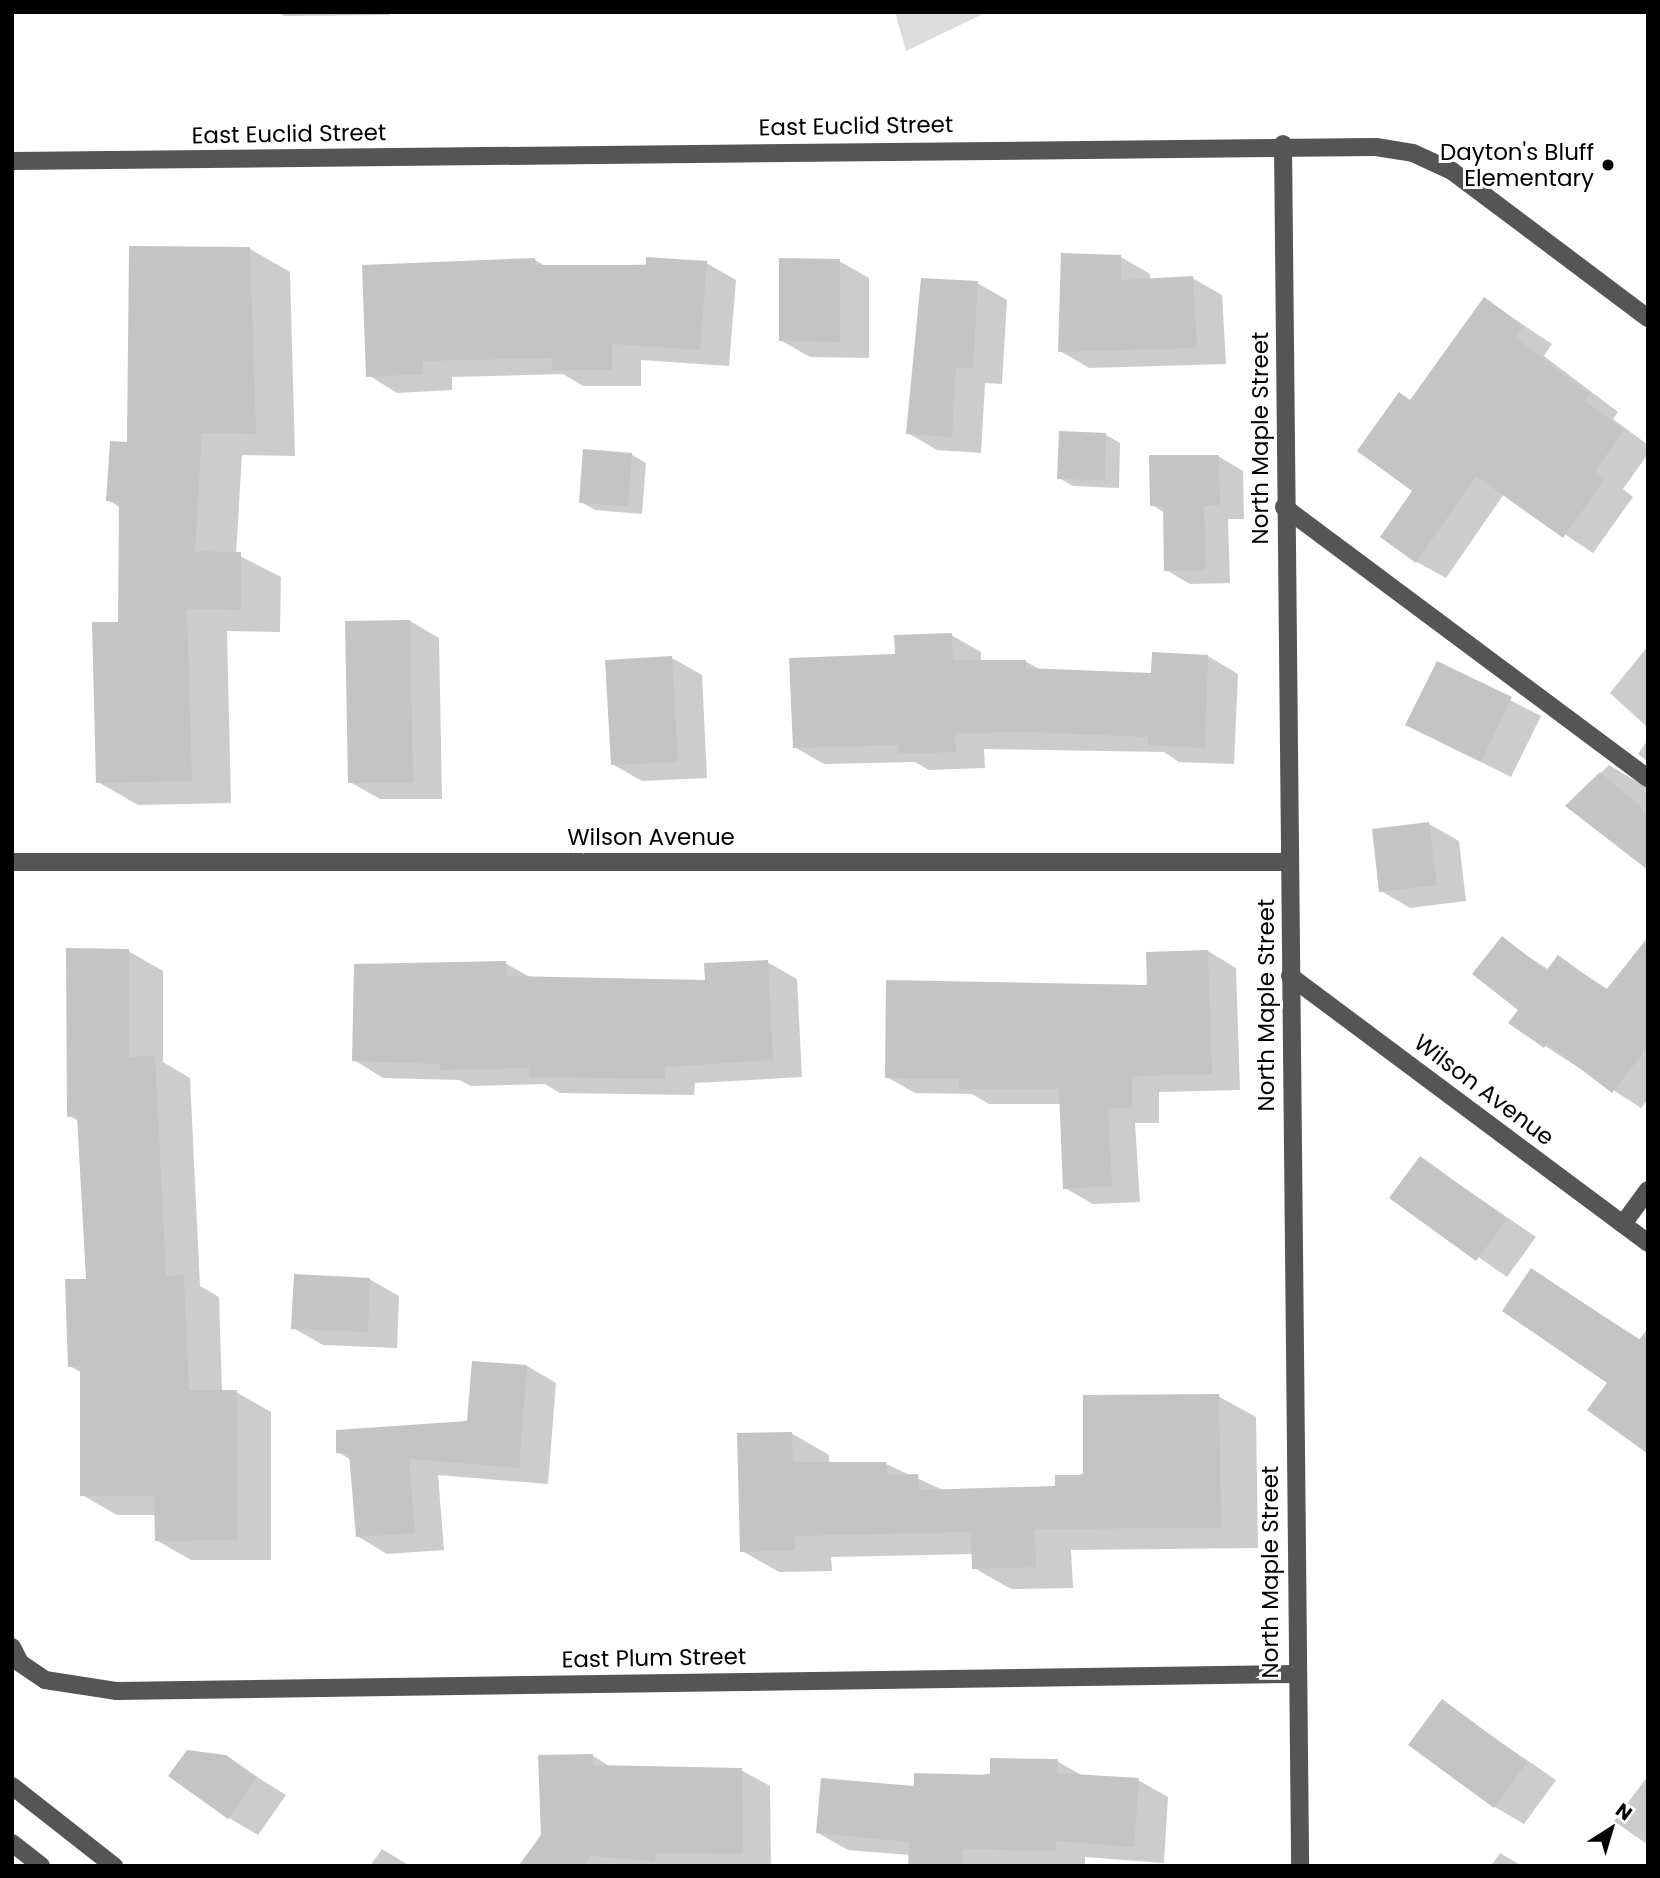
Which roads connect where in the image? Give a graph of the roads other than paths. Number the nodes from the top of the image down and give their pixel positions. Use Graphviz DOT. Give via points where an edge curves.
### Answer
graph roads {
  1 [pos="1283,144"];
  2 [pos="12,161"];
  3 [pos="1648,318"];
  4 [pos="1284,507"];
  5 [pos="1648,778"];
  6 [pos="12,862"];
  7 [pos="1289,862"];
  8 [pos="1290,976"];
  9 [pos="1648,1190"];
  10 [pos="1623,1224"];
  11 [pos="1648,1243"];
  12 [pos="16,1655"];
  13 [pos="1295,1674"];
  14 [pos="12,1786"];
  15 [pos="12,1843"];
  16 [pos="41,1866"];
  17 [pos="114,1866"];
  18 [pos="1300,1866"];
  1 -- 2 [label="street, East Euclid Street"];
  1 -- 3 [label="street, East Euclid Street" via="1376,147 1413,153 1452,171"];
  1 -- 4 [label="street, North Maple Street"];
  4 -- 5 [label="street"];
  4 -- 7 [label="street, North Maple Street"];
  6 -- 7 [label="street, Wilson Avenue"];
  7 -- 8 [label="street, North Maple Street"];
  8 -- 10 [label="street, Wilson Avenue"];
  8 -- 13 [label="street, North Maple Street"];
  9 -- 10 [label="street"];
  10 -- 11 [label="street, Wilson Avenue"];
  12 -- 13 [label="street, East Plum Street" via="64,1686 117,1691"];
  13 -- 18 [label="street, North Maple Street"];
  14 -- 17 [label="street"];
  15 -- 16 [label="street"];
}
